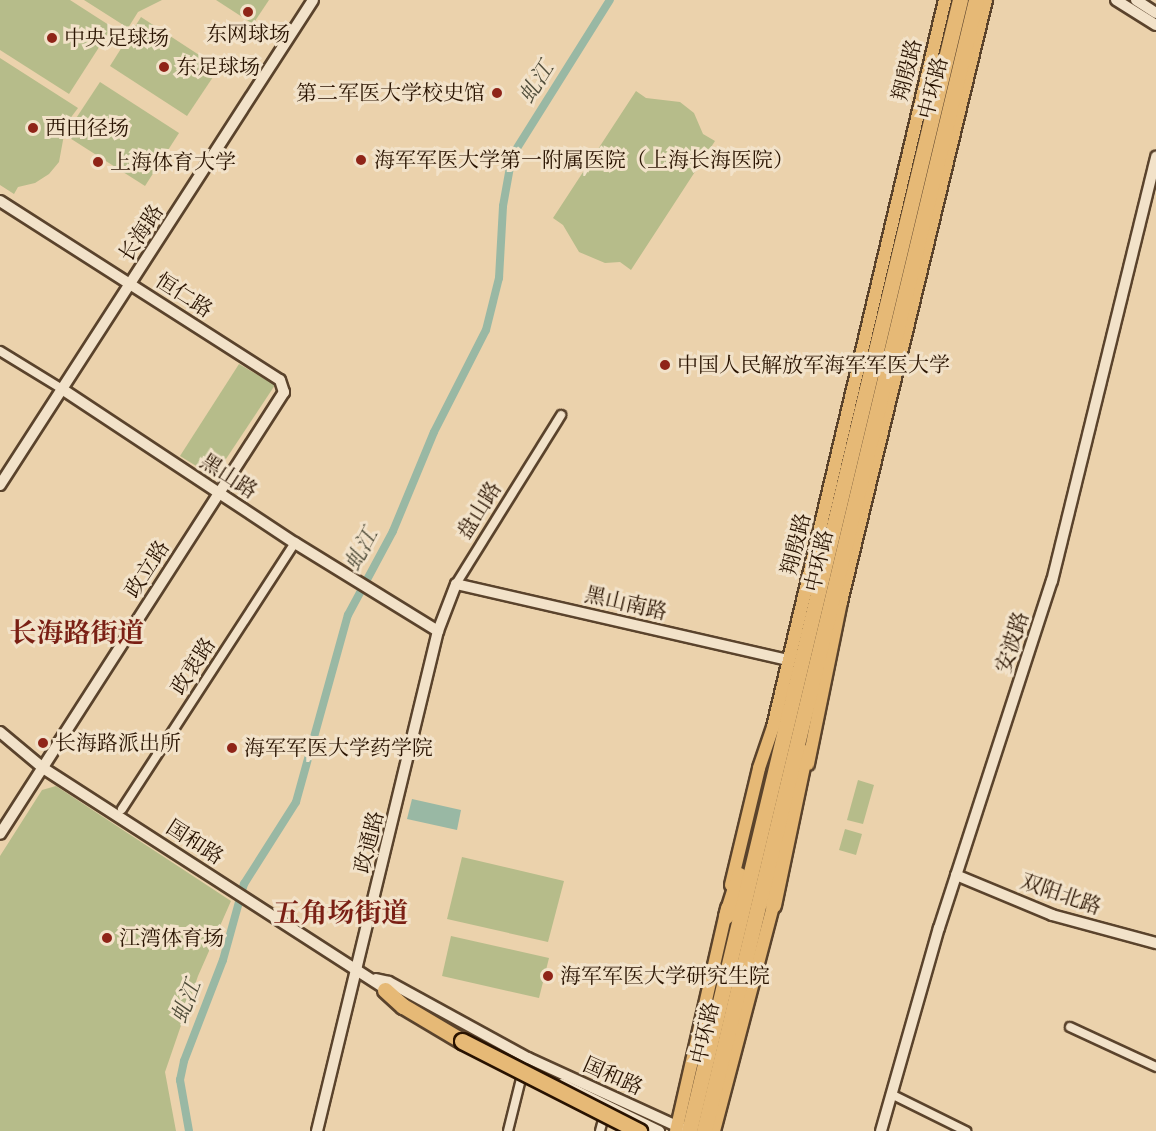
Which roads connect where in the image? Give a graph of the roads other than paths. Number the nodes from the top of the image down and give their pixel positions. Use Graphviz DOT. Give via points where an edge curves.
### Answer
graph roads {
  1 [pos="313,0"];
  2 [pos="945,0"];
  3 [pos="960,0"];
  4 [pos="976,0"];
  5 [pos="986,0"];
  6 [pos="1116,0"];
  7 [pos="1136,0"];
  8 [pos="1156,12"];
  9 [pos="1156,25"];
  10 [pos="947,88"];
  11 [pos="1156,157"];
  12 [pos="0,201"];
  13 [pos="131,284"];
  14 [pos="0,351"];
  15 [pos="283,385"];
  16 [pos="62,389"];
  17 [pos="561,415"];
  18 [pos="0,485"];
  19 [pos="219,493"];
  20 [pos="295,543"];
  21 [pos="456,584"];
  22 [pos="833,593"];
  23 [pos="438,631"];
  24 [pos="788,660"];
  25 [pos="785,729"];
  26 [pos="0,732"];
  27 [pos="43,768"];
  28 [pos="122,809"];
  29 [pos="0,834"];
  30 [pos="956,875"];
  31 [pos="773,905"];
  32 [pos="726,916"];
  33 [pos="1156,943"];
  34 [pos="735,961"];
  35 [pos="356,968"];
  36 [pos="372,978"];
  37 [pos="385,990"];
  38 [pos="403,1006"];
  39 [pos="1070,1027"];
  40 [pos="337,1050"];
  41 [pos="524,1066"];
  42 [pos="1156,1067"];
  43 [pos="891,1094"];
  44 [pos="607,1105"];
  45 [pos="711,1129"];
  46 [pos="683,1130"];
  47 [pos="317,1131"];
  48 [pos="508,1131"];
  49 [pos="600,1131"];
  50 [pos="639,1131"];
  51 [pos="659,1131"];
  52 [pos="881,1131"];
  53 [pos="966,1131"];
  1 -- 13 [label="street, 长海路"];
  2 -- 24 [label="main road, 翔殷路"];
  3 -- 10 [label="highway, 中环路"];
  4 -- 10 [label="highway, 中环路"];
  5 -- 31 [label="main road" via="841,602 832,658"];
  6 -- 9 [label="street"];
  7 -- 8 [label="street"];
  10 -- 22 [label="highway, 中环路"];
  10 -- 25 [label="highway, 中环路"];
  11 -- 30 [label="street, 安波路" via="1052,581"];
  12 -- 13 [label="street, 恒仁路"];
  13 -- 15 [label="street, 恒仁路"];
  13 -- 16 [label="street, 长海路"];
  14 -- 16 [label="street, 黑山路"];
  15 -- 19 [label="street, 政立路" via="284,392"];
  16 -- 18 [label="street, 长海路"];
  16 -- 19 [label="street, 黑山路"];
  17 -- 21 [label="street, 盘山路"];
  19 -- 20 [label="street, 黑山路"];
  19 -- 27 [label="street, 政立路"];
  20 -- 23 [label="street, 黑山路"];
  20 -- 28 [label="street, 政衷路"];
  21 -- 23 [label="street, 盘山路"];
  21 -- 24 [label="street, 黑山南路"];
  22 -- 31 [label="highway" via="820,684"];
  22 -- 34 [label="highway, 中环路"];
  23 -- 35 [label="street, 政通路"];
  24 -- 32 [label="main road, 翔殷路"];
  25 -- 32 [label="highway"];
  25 -- 34 [label="highway, 中环路"];
  26 -- 27 [label="street, 国和路"];
  27 -- 29 [label="street, 政立路"];
  27 -- 35 [label="street, 国和路"];
  30 -- 33 [label="street, 双阳北路" via="1059,917"];
  30 -- 43 [label="street, 安波路"];
  31 -- 45 [label="main road"];
  32 -- 46 [label="main road, 翔殷路"];
  34 -- 45 [label="highway, 中环路"];
  34 -- 46 [label="highway, 中环路"];
  35 -- 36 [label="street, 国和路"];
  35 -- 40 [label="street, 政通路"];
  36 -- 37 [label="street, 国和路"];
  36 -- 46 [label="street, 国和路" via="389,982 528,1058"];
  37 -- 38 [label="highway"];
  37 -- 41 [label="street, 国和路"];
  38 -- 40 [label="street" via="366,983 360,984 343,1042"];
  38 -- 50 [label="highway, bridge" via="462,1041"];
  39 -- 42 [label="street"];
  40 -- 47 [label="street, 政通路"];
  41 -- 44 [label="street, 国和路"];
  41 -- 48 [label="street"];
  43 -- 52 [label="street, 安波路"];
  43 -- 53 [label="street"];
  44 -- 49 [label="street"];
  44 -- 51 [label="street, 国和路"];
}
